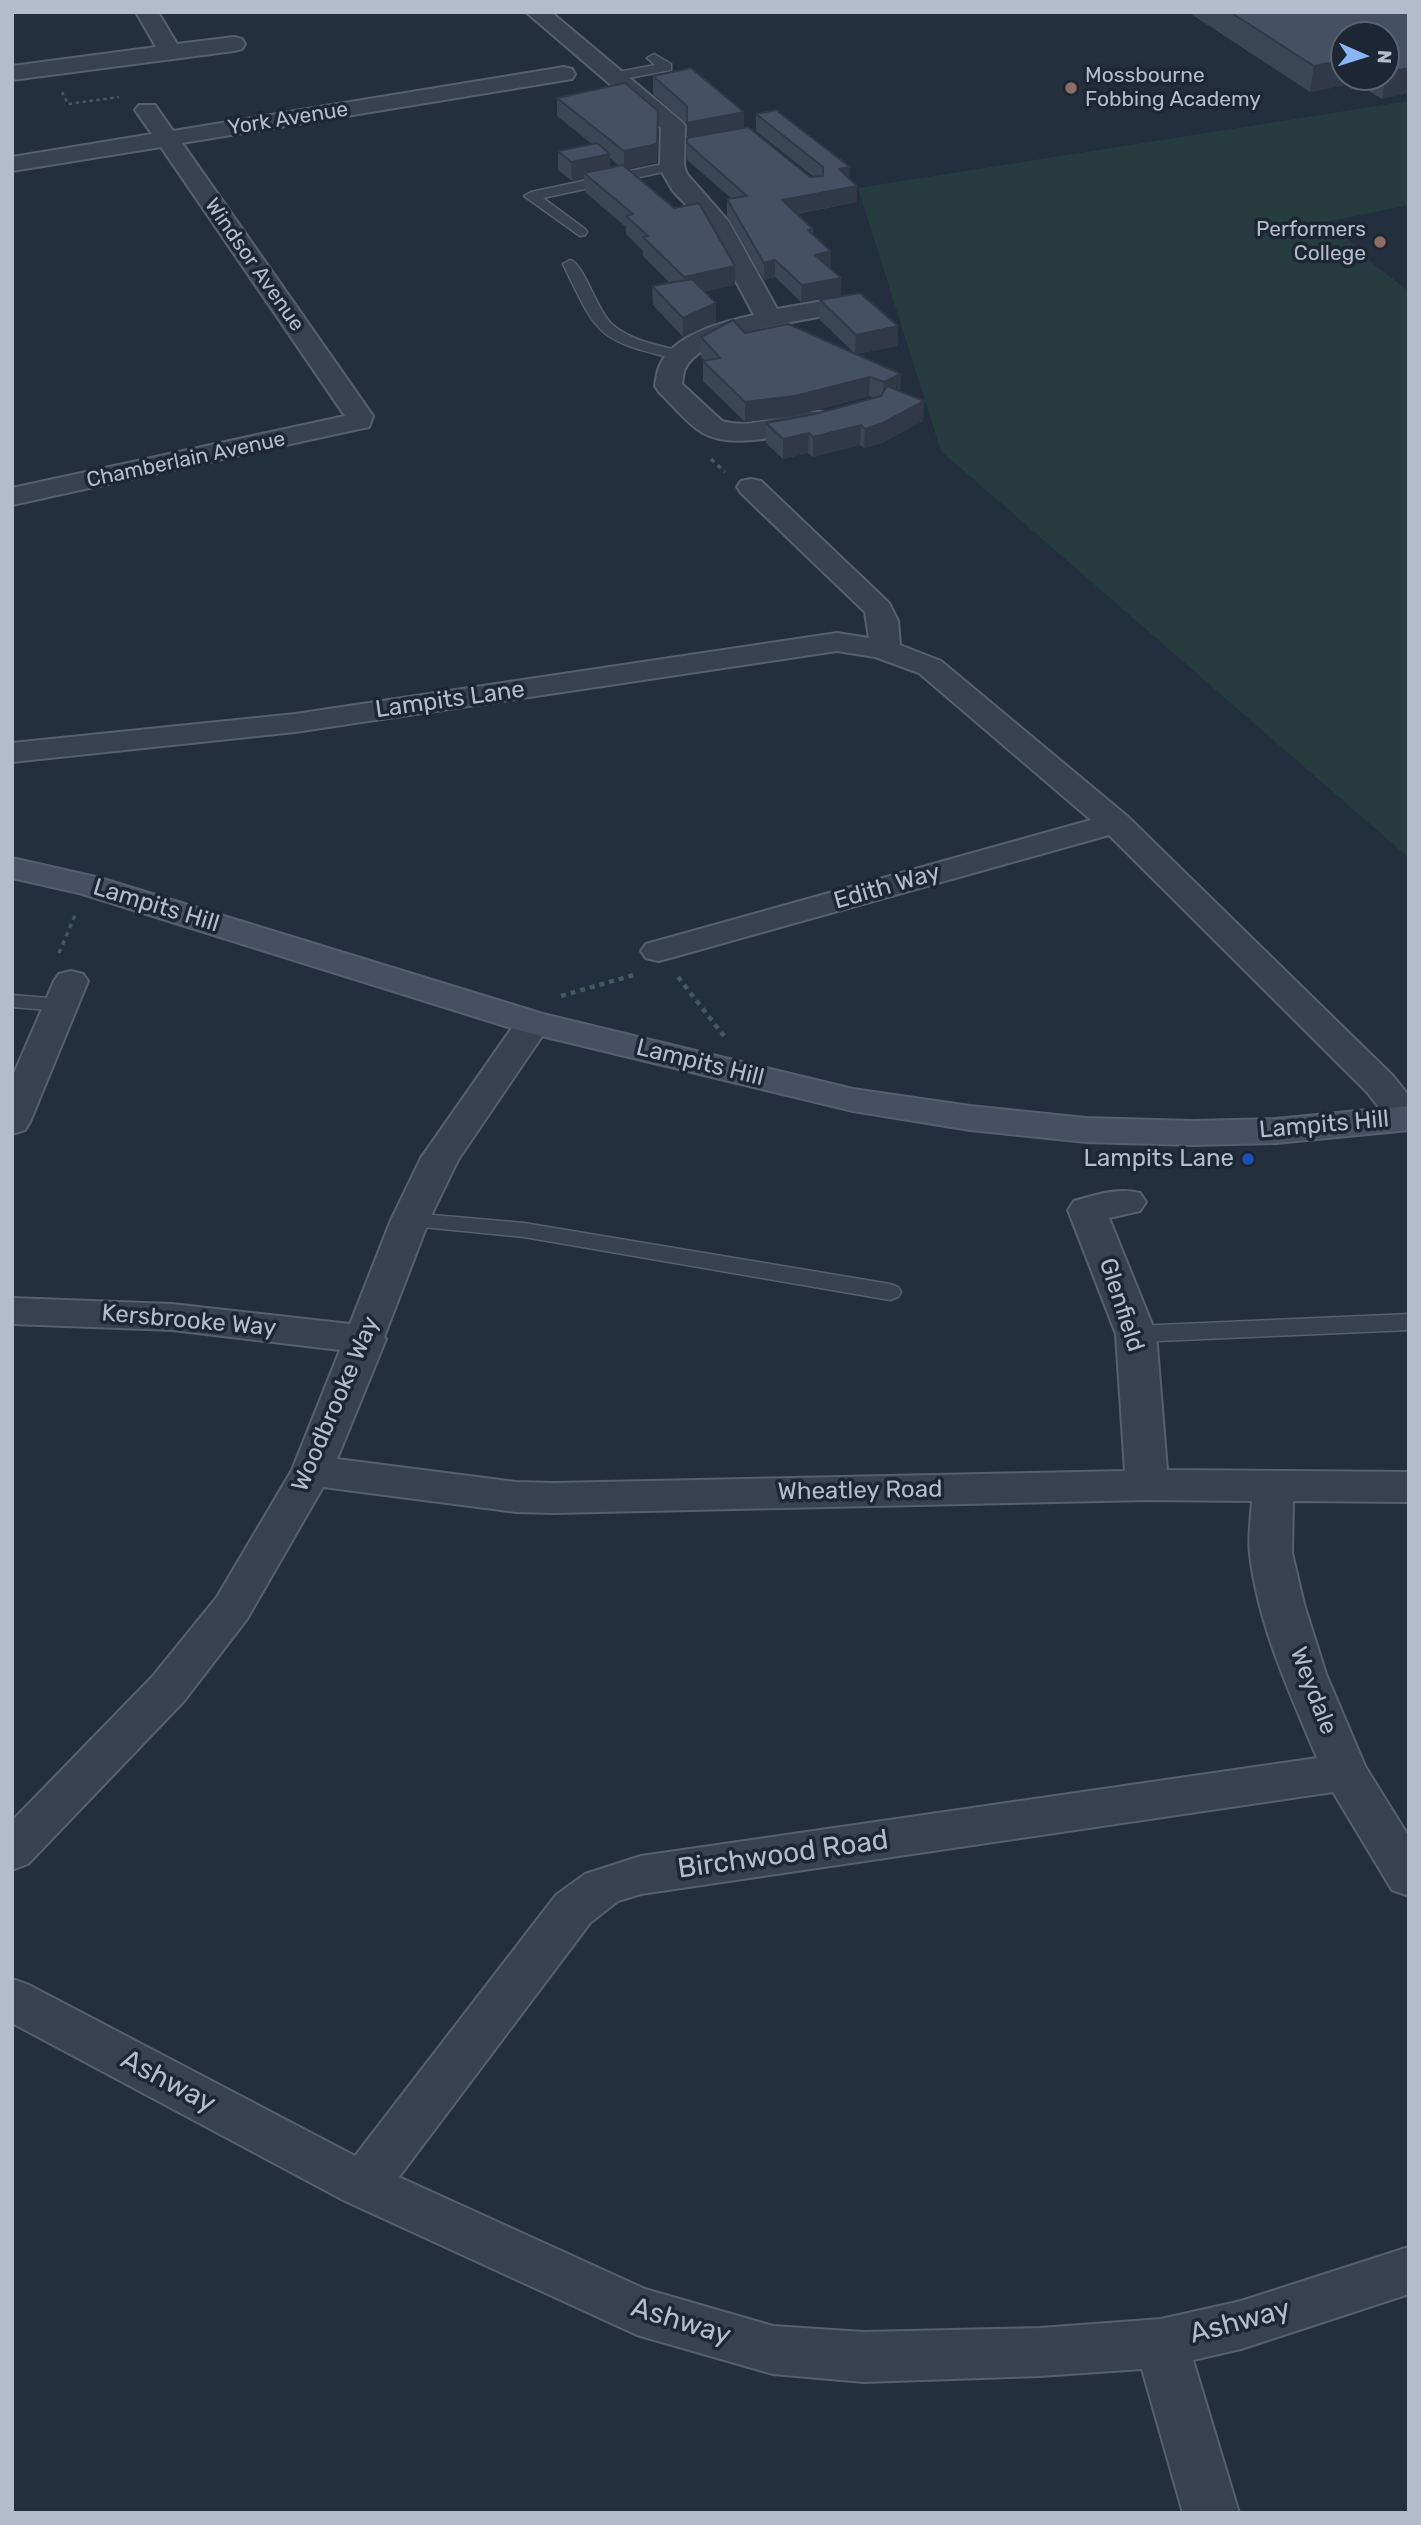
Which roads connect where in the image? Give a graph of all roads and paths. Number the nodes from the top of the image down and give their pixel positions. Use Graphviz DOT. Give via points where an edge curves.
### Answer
graph roads {
  1 [pos="146,12"];
  2 [pos="537,12"];
  3 [pos="234,44"];
  4 [pos="170,51"];
  5 [pos="654,58"];
  6 [pos="50,68"];
  7 [pos="12,72"];
  8 [pos="564,74"];
  9 [pos="613,76"];
  10 [pos="147,110"];
  11 [pos="166,139"];
  12 [pos="678,155"];
  13 [pos="12,164"];
  14 [pos="580,233"];
  15 [pos="570,264"];
  16 [pos="851,304"];
  17 [pos="770,320"];
  18 [pos="680,355"];
  19 [pos="845,413"];
  20 [pos="359,421"];
  21 [pos="751,487"];
  22 [pos="12,497"];
  23 [pos="885,650"];
  24 [pos="12,753"];
  25 [pos="1115,823"];
  26 [pos="12,869"];
  27 [pos="88,885"];
  28 [pos="658,951"];
  29 [pos="66,993"];
  30 [pos="12,1002"];
  31 [pos="533,1023"];
  32 [pos="756,1077"];
  33 [pos="1408,1119"];
  34 [pos="12,1122"];
  35 [pos="1127,1202"];
  36 [pos="410,1220"];
  37 [pos="890,1292"];
  38 [pos="12,1311"];
  39 [pos="1409,1322"];
  40 [pos="1136,1334"];
  41 [pos="366,1339"];
  42 [pos="312,1471"];
  43 [pos="1147,1485"];
  44 [pos="1273,1488"];
  45 [pos="1409,1488"];
  46 [pos="1345,1772"];
  47 [pos="12,1851"];
  48 [pos="1409,1877"];
  49 [pos="12,1999"];
  50 [pos="363,2185"];
  51 [pos="1409,2270"];
  52 [pos="1161,2343"];
  53 [pos="1211,2513"];
  1 -- 4 [label="street"];
  2 -- 9 [label="street"];
  3 -- 4 [label="street"];
  4 -- 6 [label="street"];
  5 -- 9 [label="lane" via="666,67"];
  6 -- 7 [label="street"];
  6 -- 10 [label="path" via="68,104 125,96"];
  8 -- 11 [label="street, York Avenue"];
  9 -- 12 [label="street" via="673,126"];
  10 -- 11 [label="street, Windsor Avenue"];
  11 -- 13 [label="street, York Avenue"];
  11 -- 20 [label="street, Windsor Avenue"];
  12 -- 14 [label="lane" via="531,197"];
  12 -- 17 [label="street" via="682,186 717,222"];
  15 -- 18 [label="lane" via="598,321 642,346"];
  16 -- 17 [label="street"];
  17 -- 18 [label="street" via="710,336"];
  18 -- 19 [label="street" via="667,375 668,386 712,427 746,433"];
  20 -- 22 [label="street, Chamberlain Avenue"];
  21 -- 23 [label="street" via="878,609"];
  23 -- 24 [label="street, Lampits Lane" via="837,642 295,723"];
  23 -- 25 [label="street, Lampits Lane" via="930,667"];
  25 -- 28 [label="street, Edith Way"];
  25 -- 33 [label="street, Lampits Lane" via="1380,1084"];
  26 -- 27 [label="main road, Lampits Hill"];
  27 -- 29 [label="path" via="51,973"];
  27 -- 31 [label="main road, Lampits Hill"];
  28 -- 31 [label="path" via="638,956 648,971 544,1000"];
  28 -- 32 [label="path"];
  29 -- 30 [label="lane"];
  29 -- 34 [label="street"];
  31 -- 32 [label="main road, Lampits Hill"];
  31 -- 36 [label="street, Woodbrooke Way" via="440,1158"];
  32 -- 33 [label="main road, Lampits Hill" via="853,1100 1086,1130 1248,1132"];
  35 -- 40 [label="street, Glenfield" via="1087,1210"];
  36 -- 37 [label="lane" via="524,1230"];
  36 -- 41 [label="street, Woodbrooke Way"];
  38 -- 41 [label="street, Kersbrooke Way" via="172,1317"];
  39 -- 40 [label="lane"];
  40 -- 43 [label="street, Glenfield"];
  41 -- 42 [label="street, Woodbrooke Way"];
  42 -- 43 [label="street, Wheatley Road" via="554,1498"];
  42 -- 47 [label="street, Woodbrooke Way" via="232,1608 168,1689"];
  43 -- 44 [label="street, Wheatley Road"];
  44 -- 45 [label="street, Wheatley Road"];
  44 -- 46 [label="street, Weydale" via="1271,1553 1282,1604 1304,1674"];
  46 -- 48 [label="street, Weydale"];
  46 -- 50 [label="street, Birchwood Road" via="641,1875 602,1887 573,1909"];
  49 -- 50 [label="street, Ashway"];
  50 -- 52 [label="street, Ashway" via="637,2311 774,2350 864,2357"];
  51 -- 52 [label="street, Ashway" via="1241,2325"];
  52 -- 53 [label="street"];
}
